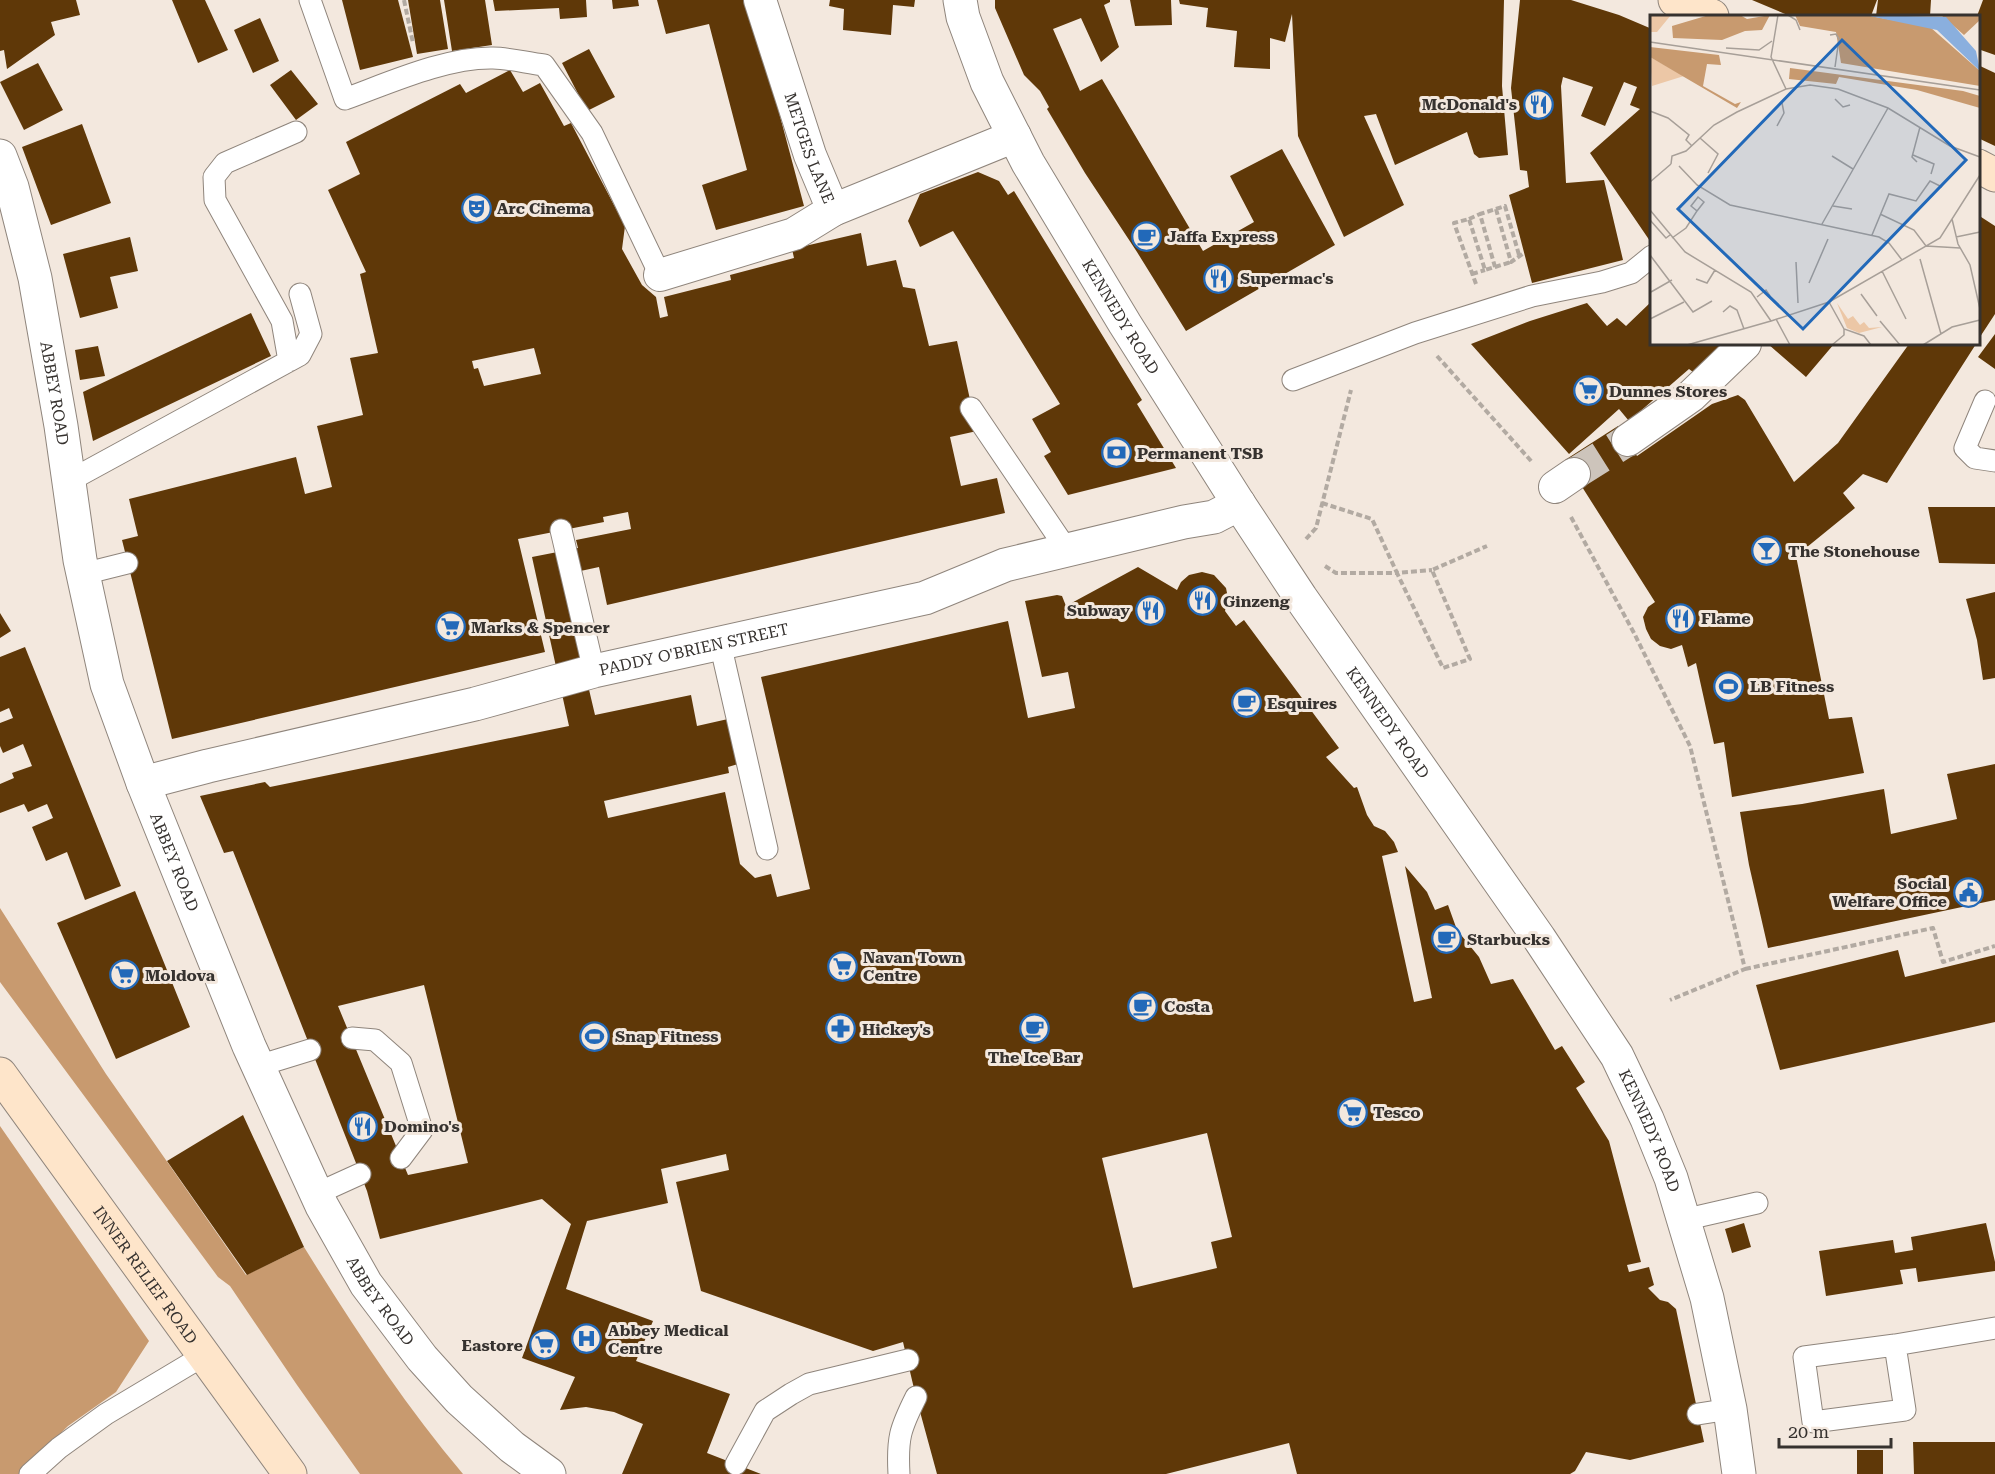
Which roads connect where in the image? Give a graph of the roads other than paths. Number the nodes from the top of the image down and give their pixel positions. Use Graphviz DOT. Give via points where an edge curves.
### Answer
graph roads {
  1 [pos="310,0"];
  2 [pos="760,0"];
  3 [pos="960,0"];
  4 [pos="1676,0"];
  5 [pos="1710,15"];
  6 [pos="296,132"];
  7 [pos="1015,136"];
  8 [pos="0,156"];
  9 [pos="1980,167"];
  10 [pos="1995,175"];
  11 [pos="832,210"];
  12 [pos="1650,258"];
  13 [pos="660,275"];
  14 [pos="300,294"];
  15 [pos="1744,345"];
  16 [pos="289,361"];
  17 [pos="1293,380"];
  18 [pos="1985,401"];
  19 [pos="971,408"];
  20 [pos="1628,440"];
  21 [pos="1995,461"];
  22 [pos="69,482"];
  23 [pos="1239,504"];
  24 [pos="561,530"];
  25 [pos="1067,550"];
  26 [pos="127,563"];
  27 [pos="83,574"];
  28 [pos="720,643"];
  29 [pos="594,671"];
  30 [pos="143,783"];
  31 [pos="767,849"];
  32 [pos="352,1038"];
  33 [pos="310,1050"];
  34 [pos="258,1066"];
  35 [pos="0,1074"];
  36 [pos="401,1158"];
  37 [pos="360,1174"];
  38 [pos="316,1194"];
  39 [pos="1757,1203"];
  40 [pos="1683,1220"];
  41 [pos="1995,1328"];
  42 [pos="1895,1345"];
  43 [pos="203,1356"];
  44 [pos="908,1360"];
  45 [pos="916,1397"];
  46 [pos="735,1464"];
  47 [pos="30,1474"];
  48 [pos="290,1474"];
  49 [pos="549,1474"];
  50 [pos="899,1474"];
  51 [pos="1739,1474"];
  1 -- 13 [label="lane" via="345,99 452,63 492,58 544,65 592,133"];
  2 -- 11 [label="street, METGES LANE"];
  3 -- 7 [label="street, KENNEDY ROAD" via="987,82"];
  4 -- 5 [label="main road"];
  6 -- 16 [label="lane" via="225,163 214,177 215,200 282,321"];
  7 -- 11 [label="street, METGES LANE"];
  7 -- 23 [label="street, KENNEDY ROAD" via="1125,324"];
  8 -- 22 [label="street, ABBEY ROAD" via="35,278"];
  9 -- 10 [label="main road"];
  11 -- 13 [label="street" via="794,234"];
  12 -- 17 [label="lane" via="1631,273 1484,311"];
  14 -- 16 [label="lane" via="311,334 300,355"];
  15 -- 20 [label="street" via="1691,396"];
  16 -- 22 [label="lane"];
  18 -- 21 [label="lane" via="1965,447 1974,458"];
  19 -- 25 [label="lane"];
  22 -- 27 [label="street, ABBEY ROAD"];
  23 -- 25 [label="street, PADDY O'BRIEN STREET" via="1214,517"];
  23 -- 40 [label="street, KENNEDY ROAD" via="1289,557 1323,629 1617,1056 1671,1178"];
  24 -- 29 [label="lane"];
  25 -- 28 [label="street, PADDY O'BRIEN STREET" via="1005,565 925,597"];
  26 -- 27 [label="lane"];
  27 -- 30 [label="street, ABBEY ROAD" via="107,684"];
  28 -- 29 [label="street, PADDY O'BRIEN STREET"];
  28 -- 31 [label="lane"];
  29 -- 30 [label="street, PADDY O'BRIEN STREET" via="475,705"];
  30 -- 34 [label="street, ABBEY ROAD"];
  32 -- 36 [label="lane" via="375,1040 401,1063 422,1130"];
  33 -- 34 [label="lane"];
  34 -- 38 [label="street, ABBEY ROAD"];
  35 -- 43 [label="main road, INNER RELIEF ROAD"];
  37 -- 38 [label="lane"];
  38 -- 49 [label="street, ABBEY ROAD" via="366,1284 422,1358 468,1407"];
  39 -- 40 [label="lane"];
  40 -- 51 [label="street, KENNEDY ROAD" via="1707,1298 1714,1411"];
  41 -- 42 [label="lane"];
  42 -- 42 [label="lane" via="1905,1410 1813,1422 1804,1357"];
  43 -- 47 [label="lane" via="106,1414"];
  43 -- 48 [label="main road, INNER RELIEF ROAD"];
  44 -- 46 [label="lane" via="809,1384 791,1394 765,1411"];
  45 -- 50 [label="lane" via="901,1426"];
}
